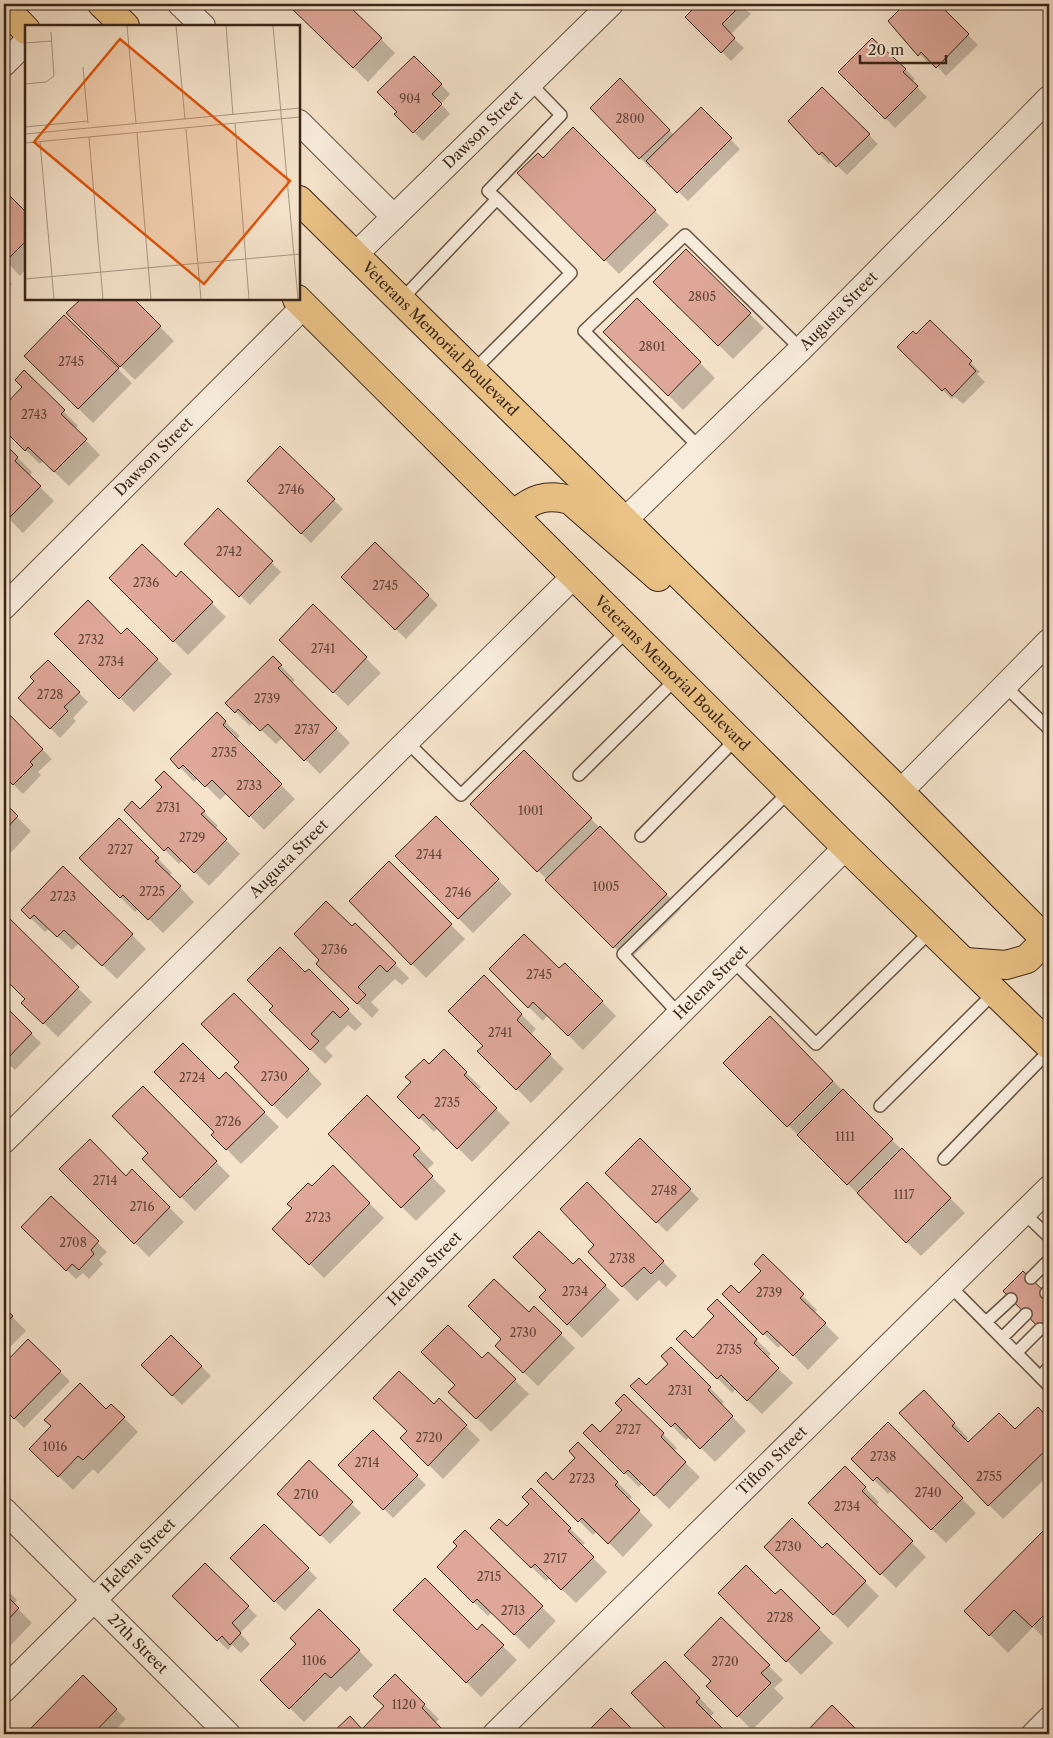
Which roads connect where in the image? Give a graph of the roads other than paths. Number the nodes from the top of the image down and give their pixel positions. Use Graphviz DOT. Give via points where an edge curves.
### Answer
graph roads {
  1 [pos="102,4"];
  2 [pos="180,4"];
  3 [pos="611,4"];
  4 [pos="4,8"];
  5 [pos="124,25"];
  6 [pos="201,25"];
  7 [pos="25,29"];
  8 [pos="25,43"];
  9 [pos="4,64"];
  10 [pos="530,83"];
  11 [pos="1049,98"];
  12 [pos="300,123"];
  13 [pos="497,199"];
  14 [pos="300,201"];
  15 [pos="308,211"];
  16 [pos="394,217"];
  17 [pos="355,255"];
  18 [pos="401,300"];
  19 [pos="300,302"];
  20 [pos="801,349"];
  21 [pos="473,371"];
  22 [pos="700,448"];
  23 [pos="514,515"];
  24 [pos="625,520"];
  25 [pos="574,576"];
  26 [pos="4,607"];
  27 [pos="628,630"];
  28 [pos="1049,641"];
  29 [pos="770,663"];
  30 [pos="677,678"];
  31 [pos="1005,686"];
  32 [pos="1049,729"];
  33 [pos="737,738"];
  34 [pos="407,742"];
  35 [pos="579,775"];
  36 [pos="790,791"];
  37 [pos="900,792"];
  38 [pos="641,836"];
  39 [pos="846,847"];
  40 [pos="932,930"];
  41 [pos="1048,942"];
  42 [pos="733,961"];
  43 [pos="966,962"];
  44 [pos="996,991"];
  45 [pos="679,1014"];
  46 [pos="1049,1045"];
  47 [pos="1049,1051"];
  48 [pos="880,1106"];
  49 [pos="4,1140"];
  50 [pos="944,1159"];
  51 [pos="1049,1188"];
  52 [pos="1024,1213"];
  53 [pos="1049,1237"];
  54 [pos="1049,1260"];
  55 [pos="1030,1278"];
  56 [pos="950,1286"];
  57 [pos="1011,1299"];
  58 [pos="1026,1314"];
  59 [pos="986,1322"];
  60 [pos="1040,1329"];
  61 [pos="1002,1338"];
  62 [pos="1016,1353"];
  63 [pos="1049,1367"];
  64 [pos="1040,1376"];
  65 [pos="1049,1386"];
  66 [pos="4,1510"];
  67 [pos="94,1599"];
  68 [pos="4,1690"];
  69 [pos="1049,1719"];
  70 [pos="228,1734"];
  71 [pos="495,1734"];
  72 [pos="1034,1734"];
  1 -- 5 [label="main road"];
  2 -- 6 [label="street"];
  3 -- 10 [label="street, Dawson Street"];
  4 -- 7 [label="main road"];
  8 -- 9 [label="street"];
  10 -- 13 [label="lane" via="561,115 488,191"];
  10 -- 16 [label="street, Dawson Street"];
  11 -- 20 [label="street, Augusta Street"];
  12 -- 16 [label="street"];
  13 -- 18 [label="lane"];
  13 -- 21 [label="lane" via="571,272"];
  14 -- 15 [label="main road, Veterans Memorial Boulevard"];
  15 -- 17 [label="main road, Veterans Memorial Boulevard"];
  16 -- 17 [label="street, Dawson Street"];
  17 -- 18 [label="main road, Veterans Memorial Boulevard"];
  18 -- 21 [label="main road, Veterans Memorial Boulevard"];
  19 -- 23 [label="main road, Veterans Memorial Boulevard"];
  19 -- 26 [label="street, Dawson Street"];
  20 -- 22 [label="street, Augusta Street"];
  20 -- 22 [label="lane" via="685,235 584,331"];
  21 -- 24 [label="main road, Veterans Memorial Boulevard"];
  22 -- 24 [label="street, Augusta Street"];
  23 -- 25 [label="main road, Veterans Memorial Boulevard"];
  23 -- 29 [label="main road" via="543,496 570,500 690,605"];
  24 -- 29 [label="main road, Veterans Memorial Boulevard"];
  25 -- 27 [label="main road, Veterans Memorial Boulevard"];
  25 -- 34 [label="street, Augusta Street"];
  27 -- 30 [label="main road, Veterans Memorial Boulevard"];
  27 -- 34 [label="lane" via="461,794"];
  28 -- 31 [label="street"];
  29 -- 37 [label="main road, Veterans Memorial Boulevard"];
  30 -- 33 [label="main road, Veterans Memorial Boulevard"];
  30 -- 35 [label="lane"];
  31 -- 32 [label="lane"];
  31 -- 37 [label="street"];
  33 -- 36 [label="main road, Veterans Memorial Boulevard"];
  33 -- 38 [label="lane"];
  34 -- 49 [label="street, Augusta Street"];
  36 -- 39 [label="main road, Veterans Memorial Boulevard"];
  36 -- 45 [label="lane" via="623,954"];
  37 -- 41 [label="main road, Veterans Memorial Boulevard"];
  39 -- 40 [label="main road, Veterans Memorial Boulevard"];
  39 -- 42 [label="street, Helena Street"];
  40 -- 42 [label="lane" via="816,1044"];
  40 -- 43 [label="main road, Veterans Memorial Boulevard"];
  41 -- 43 [label="main road" via="1027,959 1006,965"];
  42 -- 45 [label="street, Helena Street"];
  43 -- 44 [label="main road, Veterans Memorial Boulevard"];
  44 -- 46 [label="main road, Veterans Memorial Boulevard"];
  44 -- 48 [label="lane"];
  45 -- 67 [label="street, Helena Street"];
  47 -- 50 [label="lane"];
  51 -- 52 [label="street, Tifton Street"];
  52 -- 53 [label="lane"];
  52 -- 56 [label="street, Tifton Street"];
  54 -- 55 [label="lane"];
  56 -- 59 [label="lane"];
  56 -- 71 [label="street, Tifton Street"];
  57 -- 59 [label="lane"];
  58 -- 61 [label="lane"];
  59 -- 61 [label="lane"];
  60 -- 62 [label="lane"];
  61 -- 62 [label="lane"];
  62 -- 64 [label="lane"];
  63 -- 64 [label="lane"];
  64 -- 65 [label="lane"];
  66 -- 67 [label="street, 27th Street"];
  67 -- 68 [label="street, Helena Street"];
  67 -- 70 [label="street, 27th Street"];
  69 -- 72 [label="street"];
}
